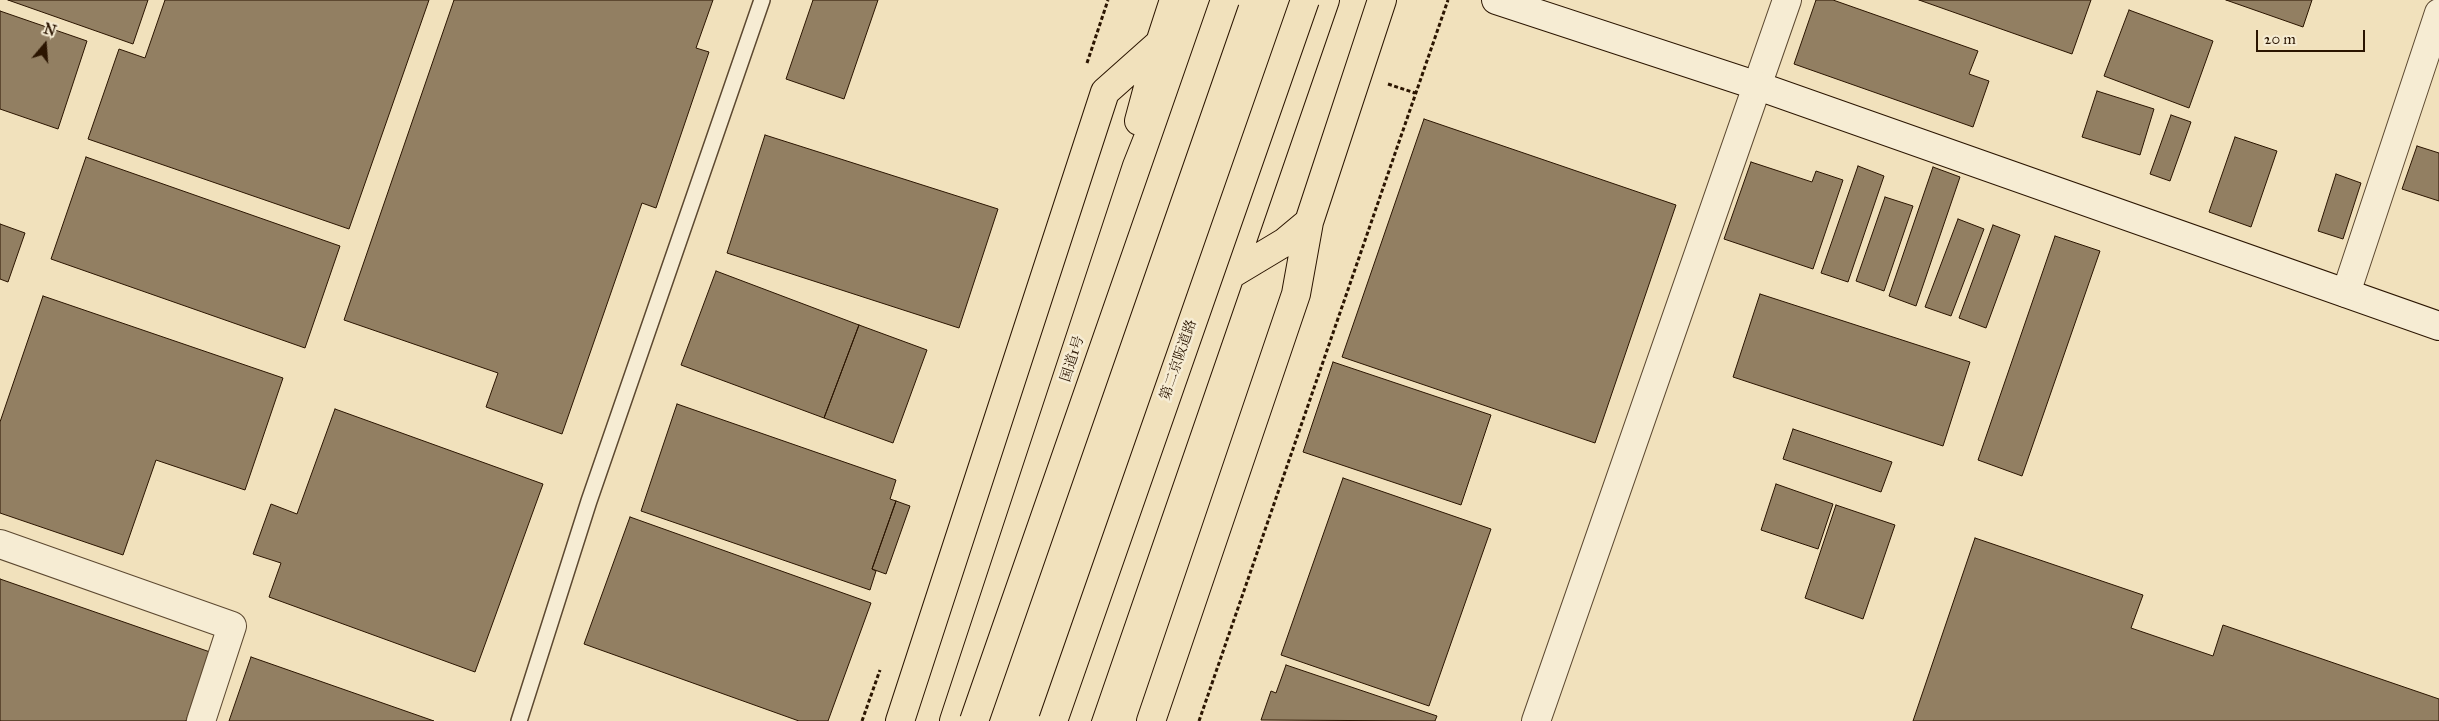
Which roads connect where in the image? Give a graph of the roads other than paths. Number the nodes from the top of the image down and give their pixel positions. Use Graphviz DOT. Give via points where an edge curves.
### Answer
graph roads {
  1 [pos="762,0"];
  2 [pos="1174,0"];
  3 [pos="1203,0"];
  4 [pos="1225,0"];
  5 [pos="1305,0"];
  6 [pos="1325,0"];
  7 [pos="1382,0"];
  8 [pos="1496,0"];
  9 [pos="1787,0"];
  10 [pos="2439,13"];
  11 [pos="1160,43"];
  12 [pos="1758,86"];
  13 [pos="1137,166"];
  14 [pos="1309,222"];
  15 [pos="1230,275"];
  16 [pos="2346,293"];
  17 [pos="2439,326"];
  18 [pos="0,544"];
  19 [pos="201,721"];
  20 [pos="519,721"];
  21 [pos="900,721"];
  22 [pos="954,721"];
  23 [pos="974,721"];
  24 [pos="1053,721"];
  25 [pos="1076,721"];
  26 [pos="1151,721"];
  27 [pos="1536,721"];
  1 -- 20 [label="lane" via="589,501"];
  2 -- 11 [label="highway"];
  3 -- 13 [label="highway, 国道1号"];
  4 -- 23 [label="highway, bridge"];
  5 -- 24 [label="highway, 第二京阪道路, bridge"];
  6 -- 15 [label="highway"];
  7 -- 14 [label="highway"];
  8 -- 12 [label="street"];
  9 -- 12 [label="street"];
  10 -- 16 [label="street"];
  11 -- 13 [label="highway" via="1134,142"];
  11 -- 21 [label="highway" via="1104,92"];
  12 -- 16 [label="street"];
  12 -- 27 [label="street"];
  13 -- 22 [label="highway, 国道1号"];
  14 -- 15 [label="highway" via="1285,242"];
  14 -- 26 [label="highway" via="1296,294"];
  15 -- 25 [label="highway"];
  16 -- 17 [label="street"];
  18 -- 19 [label="street" via="232,626"];
}
